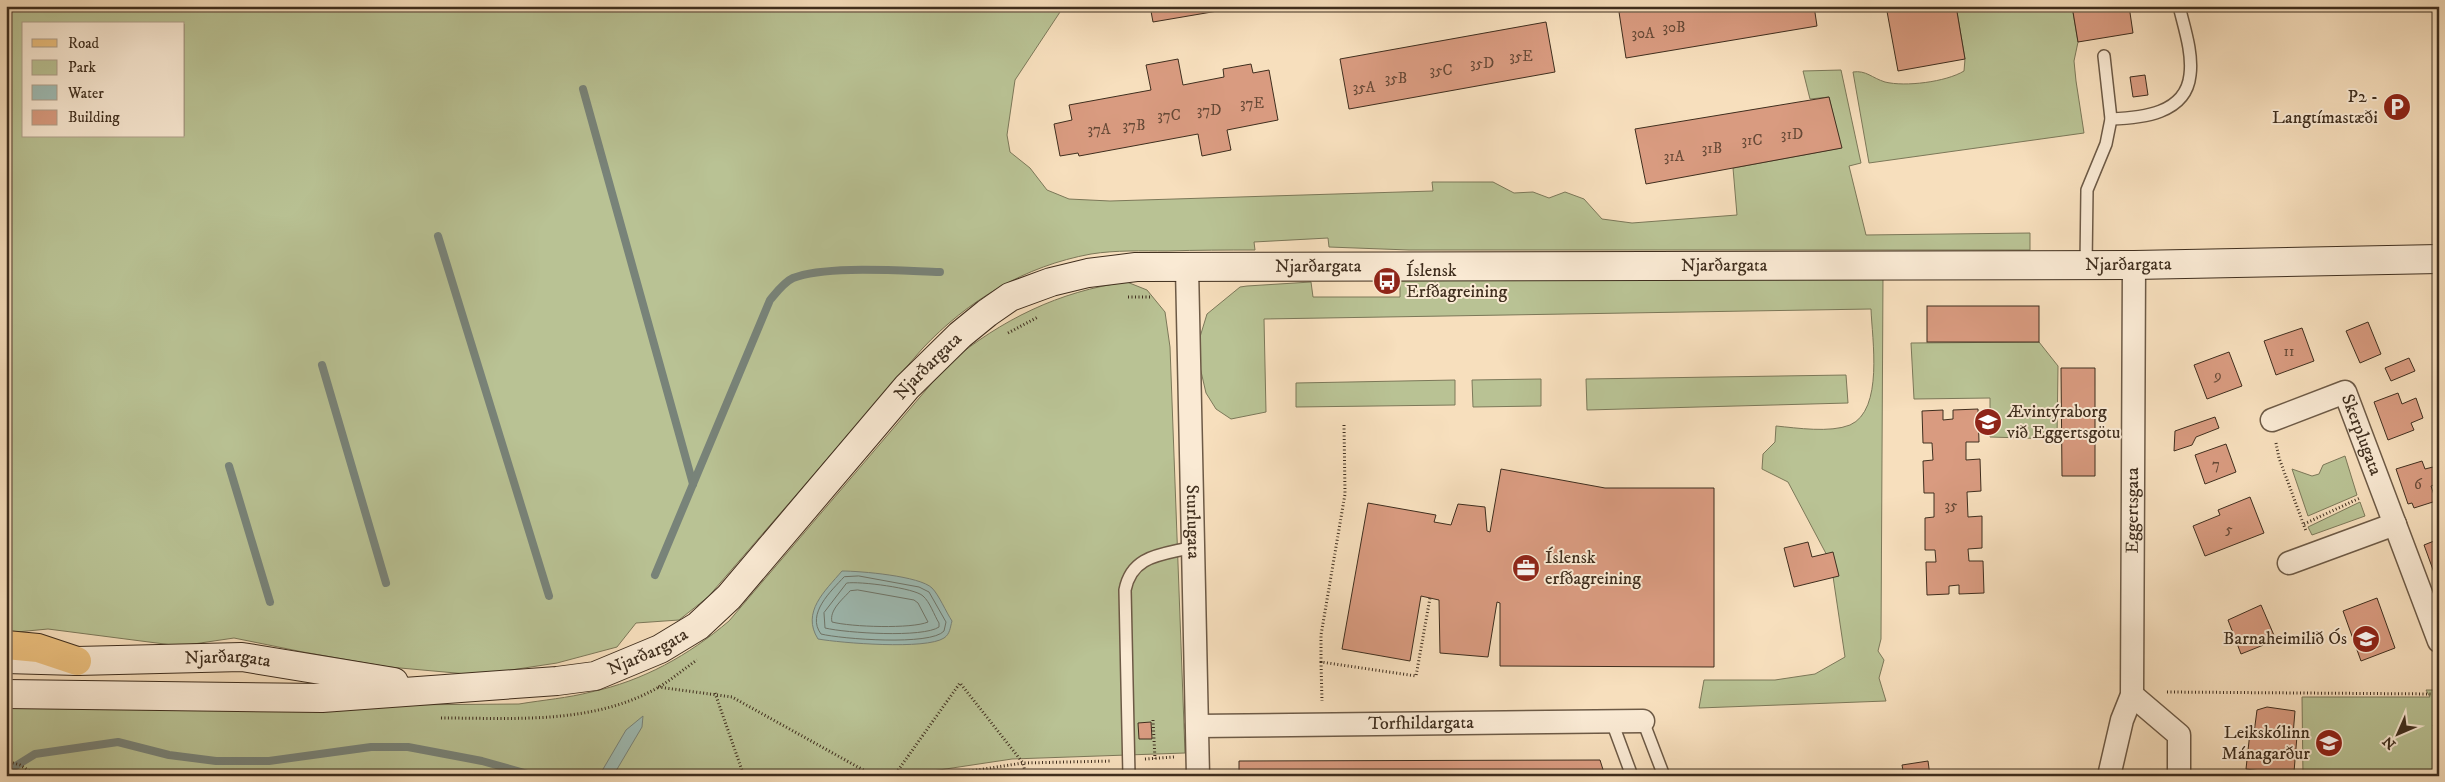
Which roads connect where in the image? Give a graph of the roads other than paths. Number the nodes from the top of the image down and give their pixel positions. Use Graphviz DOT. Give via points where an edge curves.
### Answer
graph roads {
  1 [pos="2180,6"];
  2 [pos="2104,56"];
  3 [pos="2111,120"];
  4 [pos="2439,259"];
  5 [pos="2134,265"];
  6 [pos="2086,266"];
  7 [pos="1187,268"];
  8 [pos="2272,420"];
  9 [pos="2395,524"];
  10 [pos="1193,547"];
  11 [pos="2289,563"];
  12 [pos="2439,641"];
  13 [pos="6,645"];
  14 [pos="6,659"];
  15 [pos="77,661"];
  16 [pos="447,690"];
  17 [pos="6,694"];
  18 [pos="2132,695"];
  19 [pos="1643,721"];
  20 [pos="1612,722"];
  21 [pos="1197,726"];
  22 [pos="1198,766"];
  23 [pos="1129,776"];
  24 [pos="1632,776"];
  25 [pos="1664,776"];
  26 [pos="2109,776"];
  27 [pos="2179,776"];
  1 -- 3 [label="lane" via="2189,57 2190,75 2186,92 2170,107 2150,116"];
  2 -- 3 [label="lane"];
  3 -- 6 [label="lane" via="2106,144 2087,190"];
  4 -- 5 [label="main road, Njarðargata"];
  5 -- 6 [label="main road, Njarðargata"];
  5 -- 18 [label="street, Eggertsgata"];
  6 -- 7 [label="main road, Njarðargata"];
  7 -- 10 [label="street, Sturlugata"];
  7 -- 16 [label="main road, Njarðargata" via="1136,267 1088,273 1010,297 987,313 907,387 729,597 698,626 660,649 595,676"];
  8 -- 9 [label="street, Skerplugata" via="2345,392"];
  9 -- 11 [label="street"];
  9 -- 12 [label="street, Skerplugata"];
  10 -- 21 [label="street, Sturlugata"];
  10 -- 23 [label="lane" via="1149,558 1135,566 1128,578 1125,590"];
  13 -- 15 [label="main road" via="38,648"];
  14 -- 15 [label="main road, Njarðargata"];
  15 -- 16 [label="main road, Njarðargata" via="242,657"];
  16 -- 17 [label="main road, Njarðargata" via="322,698"];
  18 -- 26 [label="street, Eggertsgata" via="2122,720"];
  18 -- 27 [label="street" via="2179,734"];
  19 -- 20 [label="street, Torfhildargata"];
  19 -- 25 [label="lane"];
  20 -- 21 [label="street, Torfhildargata"];
  20 -- 24 [label="lane"];
  21 -- 22 [label="street, Sturlugata"];
}
